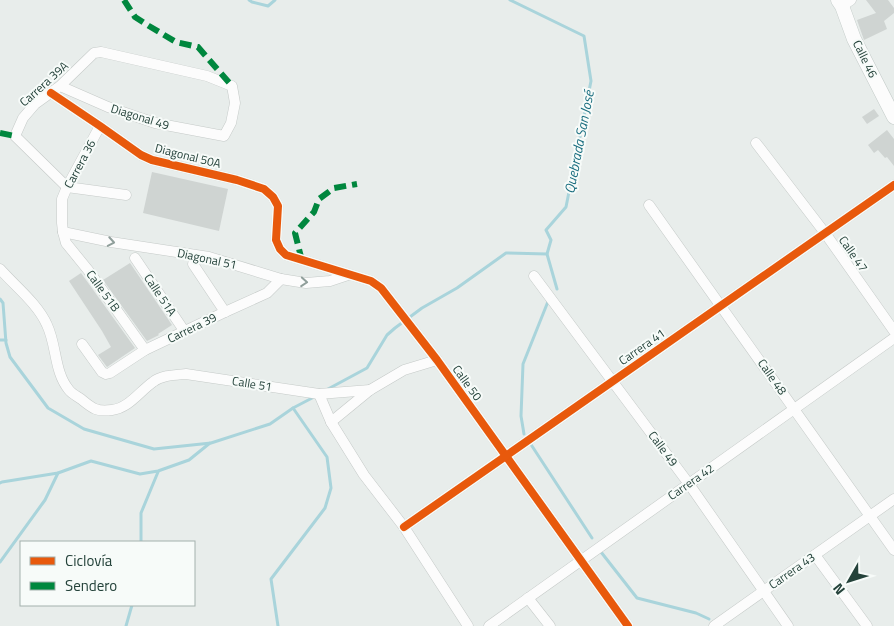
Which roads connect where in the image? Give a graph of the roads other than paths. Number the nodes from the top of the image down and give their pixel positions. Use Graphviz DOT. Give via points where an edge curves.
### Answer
graph roads {
  1 [pos="844,2"];
  2 [pos="60,86"];
  3 [pos="51,93"];
  4 [pos="894,117"];
  5 [pos="100,126"];
  6 [pos="224,136"];
  7 [pos="756,143"];
  8 [pos="894,185"];
  9 [pos="66,187"];
  10 [pos="126,195"];
  11 [pos="273,197"];
  12 [pos="649,205"];
  13 [pos="63,232"];
  14 [pos="825,233"];
  15 [pos="135,258"];
  16 [pos="193,264"];
  17 [pos="0,270"];
  18 [pos="348,275"];
  19 [pos="534,276"];
  20 [pos="281,279"];
  21 [pos="721,306"];
  22 [pos="225,312"];
  23 [pos="894,331"];
  24 [pos="185,332"];
  25 [pos="894,338"];
  26 [pos="82,344"];
  27 [pos="145,350"];
  28 [pos="437,360"];
  29 [pos="612,382"];
  30 [pos="370,390"];
  31 [pos="318,394"];
  32 [pos="794,409"];
  33 [pos="331,422"];
  34 [pos="506,456"];
  35 [pos="689,484"];
  36 [pos="894,499"];
  37 [pos="870,516"];
  38 [pos="404,527"];
  39 [pos="894,550"];
  40 [pos="815,555"];
  41 [pos="581,560"];
  42 [pos="764,591"];
  43 [pos="528,598"];
  44 [pos="468,626"];
  45 [pos="489,626"];
  46 [pos="550,626"];
  47 [pos="628,626"];
  48 [pos="714,626"];
  49 [pos="788,626"];
  50 [pos="867,626"];
  1 -- 4 [label="street, Calle 46" via="854,39"];
  2 -- 3 [label="street, Carrera 39A"];
  2 -- 6 [label="street, Diagonal 49" via="155,123"];
  2 -- 6 [label="street, Carrera 39A" via="94,53 101,52 207,76 232,86 235,103 231,123"];
  3 -- 5 [label="street, Diagonal 50A"];
  3 -- 9 [label="street, Carrera 39A" via="23,118 15,136"];
  5 -- 9 [label="street, Carrera 36"];
  5 -- 11 [label="street, Diagonal 50A" via="152,160 246,183 264,189"];
  7 -- 14 [label="street, Calle 47"];
  8 -- 14 [label="street, Carrera 41"];
  9 -- 10 [label="street"];
  9 -- 13 [label="street, Carrera 36" via="62,199"];
  11 -- 18 [label="street, Calle 50" via="278,206 276,240 280,249 286,255"];
  12 -- 21 [label="street, Calle 48"];
  13 -- 20 [label="street, Diagonal 51, one-way" via="209,258"];
  13 -- 27 [label="street, Calle 51B" via="66,243"];
  14 -- 21 [label="street, Carrera 41"];
  14 -- 23 [label="street, Calle 47"];
  15 -- 24 [label="street, Calle 51A"];
  16 -- 22 [label="street"];
  17 -- 31 [label="street, Calle 51" via="34,305 47,324 60,376 70,391 99,411 116,410 154,380 170,375 186,374"];
  20 -- 18 [label="street, Diagonal 51, one-way" via="306,283 330,281"];
  18 -- 28 [label="street, Calle 50" via="371,281 381,288"];
  19 -- 29 [label="street, Calle 49"];
  20 -- 22 [label="street, Carrera 39" via="267,293"];
  21 -- 29 [label="street, Carrera 41"];
  21 -- 32 [label="street, Calle 48"];
  22 -- 24 [label="street, Carrera 39"];
  24 -- 27 [label="street, Carrera 39"];
  25 -- 32 [label="street, Carrera 42"];
  26 -- 27 [label="street, Carrera 39" via="106,374"];
  28 -- 30 [label="street" via="404,370"];
  28 -- 34 [label="street, Calle 50"];
  29 -- 34 [label="street, Carrera 41"];
  29 -- 35 [label="street, Calle 49"];
  30 -- 31 [label="street, Calle 51"];
  30 -- 33 [label="street"];
  31 -- 33 [label="street"];
  32 -- 35 [label="street, Carrera 42"];
  32 -- 37 [label="street, Calle 48"];
  33 -- 38 [label="street" via="364,475"];
  34 -- 38 [label="street, Carrera 41"];
  34 -- 41 [label="street, Calle 50"];
  35 -- 41 [label="street, Carrera 42"];
  35 -- 42 [label="street, Calle 49"];
  36 -- 37 [label="street, Carrera 43"];
  37 -- 39 [label="street, Calle 48"];
  37 -- 40 [label="street, Carrera 43"];
  38 -- 44 [label="street"];
  40 -- 42 [label="street, Carrera 43"];
  40 -- 50 [label="street"];
  41 -- 43 [label="street, Carrera 42"];
  41 -- 47 [label="street, Calle 50"];
  42 -- 48 [label="street, Carrera 43"];
  42 -- 49 [label="street, Calle 49"];
  43 -- 45 [label="street, Carrera 42"];
  43 -- 46 [label="street"];
}
